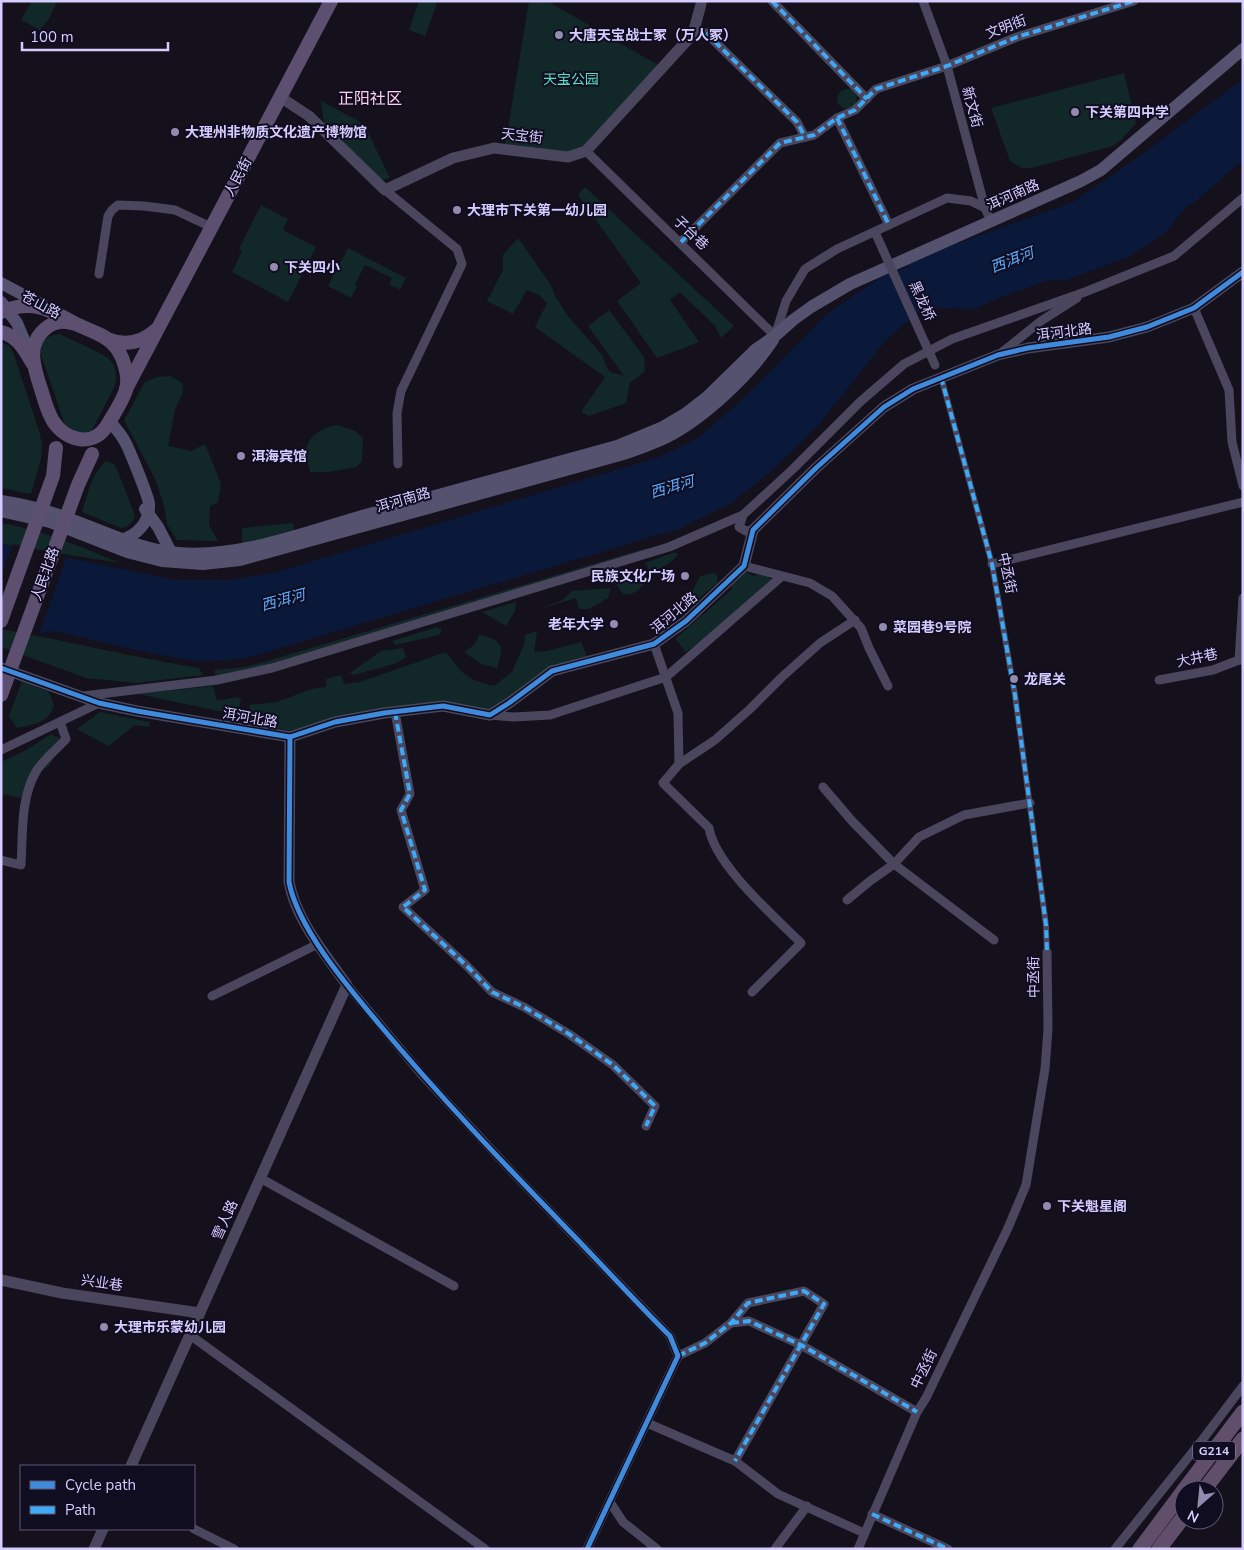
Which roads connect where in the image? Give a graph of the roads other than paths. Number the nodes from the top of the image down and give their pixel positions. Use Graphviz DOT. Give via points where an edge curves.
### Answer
graph roads {
  1 [pos="331,1"];
  2 [pos="772,1"];
  3 [pos="923,1"];
  4 [pos="1134,1"];
  5 [pos="701,2"];
  6 [pos="706,33"];
  7 [pos="1243,49"];
  8 [pos="947,66"];
  9 [pos="280,97"];
  10 [pos="868,99"];
  11 [pos="837,118"];
  12 [pos="805,137"];
  13 [pos="586,151"];
  14 [pos="385,190"];
  15 [pos="1243,198"];
  16 [pos="985,208"];
  17 [pos="991,221"];
  18 [pos="890,225"];
  19 [pos="211,227"];
  20 [pos="875,232"];
  21 [pos="681,242"];
  22 [pos="1243,272"];
  23 [pos="99,274"];
  24 [pos="1,284"];
  25 [pos="1085,292"];
  26 [pos="4,308"];
  27 [pos="1194,308"];
  28 [pos="51,310"];
  29 [pos="81,326"];
  30 [pos="160,326"];
  31 [pos="1,332"];
  32 [pos="775,336"];
  33 [pos="106,339"];
  34 [pos="998,355"];
  35 [pos="33,364"];
  36 [pos="941,377"];
  37 [pos="126,390"];
  38 [pos="49,413"];
  39 [pos="110,421"];
  40 [pos="398,464"];
  41 [pos="1243,486"];
  42 [pos="1,501"];
  43 [pos="1243,502"];
  44 [pos="1,511"];
  45 [pos="148,512"];
  46 [pos="743,515"];
  47 [pos="753,530"];
  48 [pos="123,540"];
  49 [pos="106,544"];
  50 [pos="174,557"];
  51 [pos="992,564"];
  52 [pos="744,566"];
  53 [pos="781,577"];
  54 [pos="1243,598"];
  55 [pos="855,620"];
  56 [pos="1,621"];
  57 [pos="654,644"];
  58 [pos="1241,660"];
  59 [pos="1,668"];
  60 [pos="666,677"];
  61 [pos="1159,680"];
  62 [pos="888,686"];
  63 [pos="1,696"];
  64 [pos="79,697"];
  65 [pos="100,703"];
  66 [pos="395,712"];
  67 [pos="490,715"];
  68 [pos="60,722"];
  69 [pos="290,737"];
  70 [pos="1,750"];
  71 [pos="679,764"];
  72 [pos="823,787"];
  73 [pos="1030,803"];
  74 [pos="1,860"];
  75 [pos="894,864"];
  76 [pos="847,900"];
  77 [pos="994,940"];
  78 [pos="318,944"];
  79 [pos="1047,952"];
  80 [pos="347,985"];
  81 [pos="752,992"];
  82 [pos="212,996"];
  83 [pos="646,1126"];
  84 [pos="260,1178"];
  85 [pos="1,1280"];
  86 [pos="454,1286"];
  87 [pos="200,1313"];
  88 [pos="731,1323"];
  89 [pos="190,1335"];
  90 [pos="801,1346"];
  91 [pos="678,1356"];
  92 [pos="1243,1386"];
  93 [pos="917,1412"];
  94 [pos="1243,1412"];
  95 [pos="647,1423"];
  96 [pos="1243,1439"];
  97 [pos="736,1461"];
  98 [pos="131,1465"];
  99 [pos="1192,1480"];
  100 [pos="1212,1480"];
  101 [pos="610,1502"];
  102 [pos="1174,1503"];
  103 [pos="807,1506"];
  104 [pos="872,1514"];
  105 [pos="1174,1529"];
  106 [pos="103,1530"];
  107 [pos="195,1530"];
  108 [pos="864,1533"];
  109 [pos="94,1549"];
  110 [pos="234,1549"];
  111 [pos="485,1549"];
  112 [pos="587,1549"];
  113 [pos="657,1549"];
  114 [pos="775,1549"];
  115 [pos="858,1549"];
  116 [pos="948,1549"];
  117 [pos="1115,1549"];
  118 [pos="1140,1549"];
  119 [pos="1159,1549"];
  1 -- 9 [label="main road, 人民街"];
  2 -- 10 [label="street"];
  3 -- 8 [label="street, 新文街"];
  4 -- 8 [label="street, 文明街" via="1017,37"];
  5 -- 13 [label="street" via="693,34"];
  6 -- 12 [label="street" via="797,122"];
  7 -- 17 [label="main road, 洱河南路" via="1101,170"];
  8 -- 10 [label="street, 文明街" via="876,89"];
  8 -- 16 [label="street, 新文街"];
  9 -- 14 [label="street" via="309,116"];
  9 -- 19 [label="main road, 人民街"];
  10 -- 11 [label="street, 文明街" via="855,110"];
  11 -- 12 [label="street, 文明街" via="814,135"];
  11 -- 18 [label="street"];
  12 -- 21 [label="street, 文明街" via="780,143"];
  13 -- 14 [label="street, 天宝街" via="568,156 494,148 453,158"];
  13 -- 21 [label="street, 子台巷"];
  14 -- 40 [label="street" via="457,249 462,264 401,391 397,413"];
  15 -- 25 [label="street" via="1174,256"];
  16 -- 17 [label="street, 新文街"];
  16 -- 18 [label="street" via="971,201 947,198"];
  17 -- 32 [label="main road, 洱河南路" via="841,288"];
  18 -- 20 [label="street"];
  19 -- 23 [label="street" via="175,210 118,206 108,216"];
  19 -- 30 [label="main road, 人民街"];
  20 -- 32 [label="street" via="837,249 805,269 786,301"];
  20 -- 36 [label="street, 黑龙桥, bridge"];
  21 -- 32 [label="street, 子台巷"];
  22 -- 27 [label="street, 洱河北路"];
  24 -- 28 [label="main road, 苍山路"];
  25 -- 34 [label="street"];
  25 -- 46 [label="street" via="952,340 904,364"];
  26 -- 28 [label="main road" via="28,305"];
  26 -- 35 [label="main road" via="22,332"];
  27 -- 34 [label="street, 洱河北路" via="1109,338"];
  27 -- 41 [label="street" via="1229,390 1232,442"];
  28 -- 29 [label="main road, 苍山路"];
  29 -- 33 [label="main road"];
  29 -- 35 [label="main road" via="63,322 45,328 34,344"];
  30 -- 33 [label="main road" via="135,342"];
  30 -- 37 [label="main road, 人民街"];
  31 -- 35 [label="main road" via="17,341"];
  32 -- 50 [label="main road, 洱河南路" via="684,414 663,427 617,446 238,550"];
  33 -- 37 [label="main road" via="116,347 122,359"];
  34 -- 36 [label="street, 洱河北路"];
  35 -- 38 [label="main road"];
  36 -- 47 [label="street, 洱河北路" via="912,389 884,407"];
  36 -- 51 [label="street, 中丞街"];
  37 -- 39 [label="main road"];
  38 -- 39 [label="main road" via="60,429 81,440 96,437"];
  38 -- 56 [label="main road, 人民北路, bridge" via="56,448 53,476"];
  39 -- 45 [label="main road" via="125,441 149,503"];
  39 -- 63 [label="main road, 人民北路, bridge" via="76,490"];
  42 -- 48 [label="main road, 洱河南路" via="53,513"];
  43 -- 51 [label="street"];
  44 -- 49 [label="main road, 洱河南路" via="50,522"];
  45 -- 48 [label="main road" via="138,531"];
  45 -- 50 [label="main road"];
  46 -- 47 [label="street" via="739,527"];
  46 -- 64 [label="street" via="660,550 272,668 218,680"];
  47 -- 52 [label="street"];
  48 -- 49 [label="main road"];
  48 -- 50 [label="main road, 洱河南路"];
  49 -- 50 [label="main road, 洱河南路" via="138,556"];
  51 -- 73 [label="street, 中丞街"];
  52 -- 53 [label="street"];
  52 -- 57 [label="street, 洱河北路" via="686,621"];
  53 -- 55 [label="street" via="810,583 832,596"];
  53 -- 60 [label="street"];
  54 -- 58 [label="street"];
  55 -- 62 [label="street" via="862,628"];
  55 -- 71 [label="street" via="820,642 715,740"];
  57 -- 60 [label="street"];
  57 -- 67 [label="street, 洱河北路" via="552,671"];
  58 -- 61 [label="street, 大井巷" via="1213,670"];
  59 -- 64 [label="street, 洱河北路"];
  60 -- 67 [label="street" via="550,715"];
  60 -- 71 [label="street" via="678,713"];
  64 -- 65 [label="street, 洱河北路"];
  65 -- 68 [label="street"];
  65 -- 69 [label="street, 洱河北路"];
  66 -- 67 [label="street, 洱河北路" via="443,706"];
  66 -- 69 [label="street, 洱河北路" via="335,722"];
  66 -- 83 [label="street" via="410,794 401,810 425,890 403,907 492,992 569,1034 613,1065 655,1106"];
  68 -- 70 [label="street"];
  68 -- 74 [label="street" via="66,739 38,769 29,785 21,865"];
  69 -- 78 [label="street" via="292,897"];
  71 -- 81 [label="street" via="663,783 709,828 710,838 733,875 801,943"];
  72 -- 75 [label="street"];
  73 -- 75 [label="street" via="964,815 919,837"];
  73 -- 79 [label="street, 中丞街"];
  75 -- 76 [label="street"];
  75 -- 77 [label="street"];
  78 -- 80 [label="street"];
  78 -- 82 [label="street"];
  79 -- 93 [label="street, 中丞街" via="1045,1068 1026,1185"];
  80 -- 84 [label="street, 雪人路"];
  80 -- 91 [label="street" via="423,1076 670,1336"];
  84 -- 86 [label="street"];
  84 -- 87 [label="street, 雪人路"];
  85 -- 87 [label="street, 兴业巷" via="62,1293"];
  87 -- 89 [label="street, 雪人路"];
  88 -- 90 [label="street" via="749,1321"];
  88 -- 90 [label="street" via="748,1303 804,1292 824,1304"];
  88 -- 91 [label="street" via="705,1343"];
  89 -- 98 [label="street, 雪人路"];
  89 -- 111 [label="street"];
  90 -- 93 [label="street"];
  90 -- 97 [label="street"];
  91 -- 95 [label="street"];
  92 -- 117 [label="street"];
  93 -- 104 [label="street, 中丞街"];
  94 -- 99 [label="highway, G214"];
  95 -- 97 [label="street"];
  95 -- 101 [label="street"];
  96 -- 100 [label="highway, G214"];
  97 -- 103 [label="street" via="778,1494"];
  101 -- 112 [label="street"];
  101 -- 113 [label="street" via="623,1522"];
  102 -- 118 [label="highway, G214"];
  103 -- 108 [label="street"];
  103 -- 114 [label="street"];
  104 -- 108 [label="street, 中丞街"];
  104 -- 116 [label="street"];
  105 -- 119 [label="highway"];
  106 -- 109 [label="street"];
  107 -- 110 [label="street"];
  108 -- 115 [label="street, 中丞街"];
}
